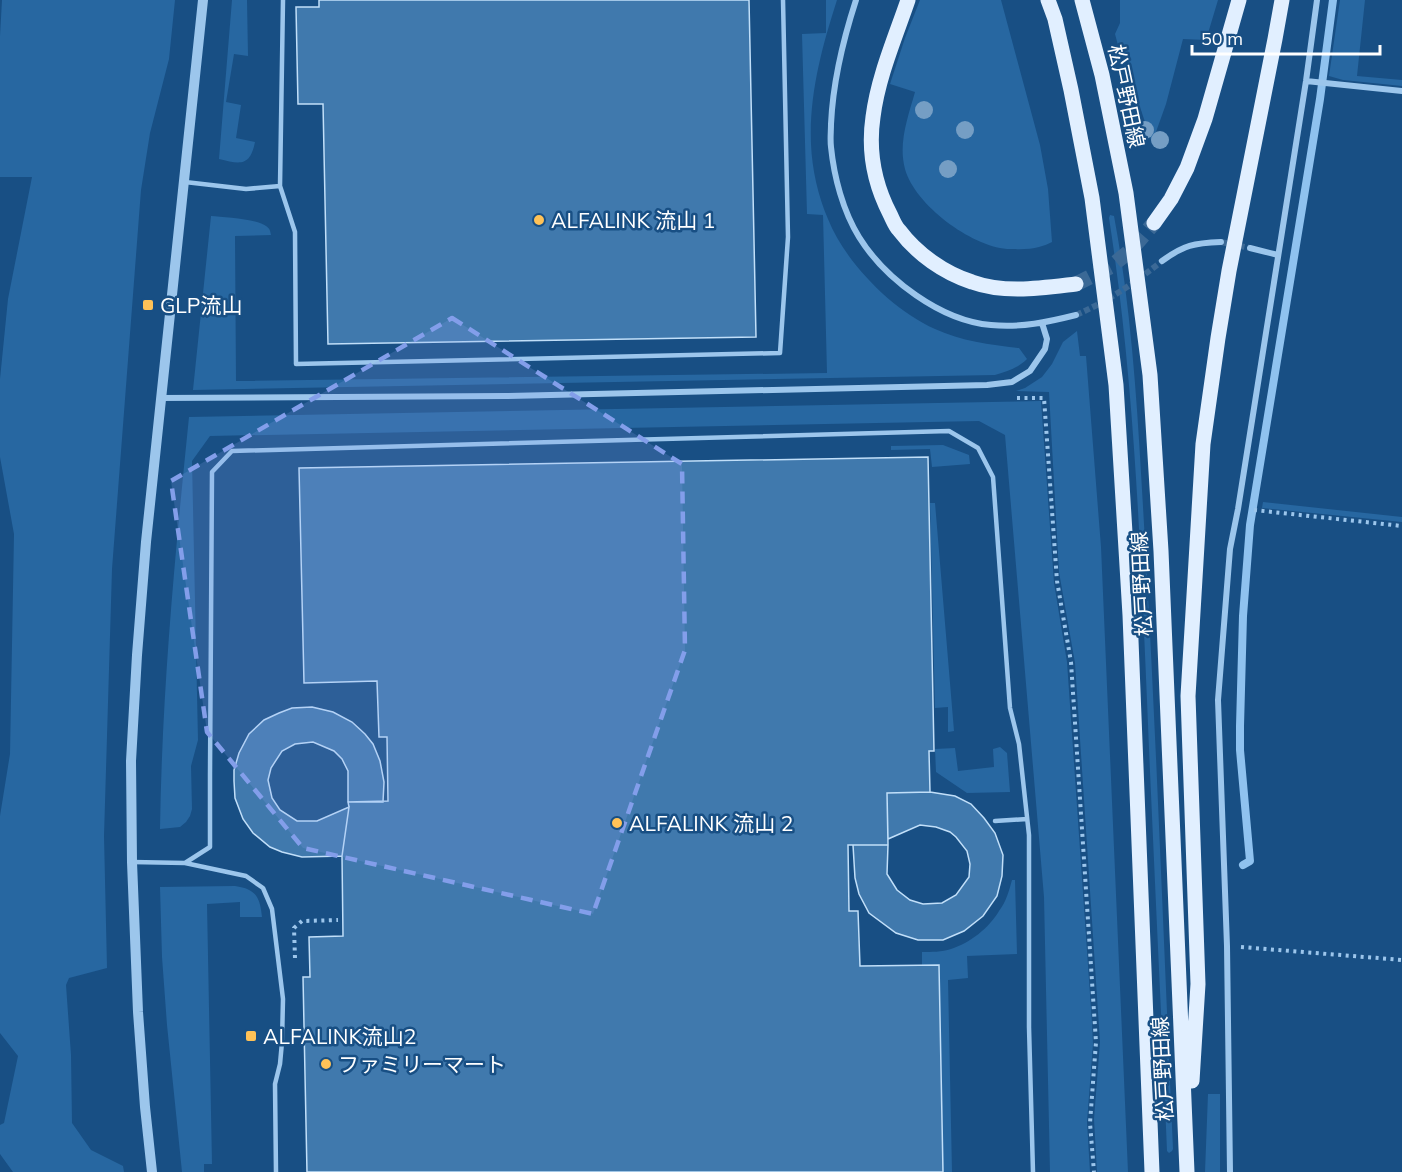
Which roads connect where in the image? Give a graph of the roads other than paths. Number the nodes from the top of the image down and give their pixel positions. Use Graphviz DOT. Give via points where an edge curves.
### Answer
graph roads {
  1 [pos="203,0"];
  2 [pos="283,0"];
  3 [pos="783,0"];
  4 [pos="856,0"];
  5 [pos="908,0"];
  6 [pos="1048,0"];
  7 [pos="1082,0"];
  8 [pos="1239,0"];
  9 [pos="1282,0"];
  10 [pos="1317,0"];
  11 [pos="1306,81"];
  12 [pos="1402,91"];
  13 [pos="184,182"];
  14 [pos="280,186"];
  15 [pos="1154,223"];
  16 [pos="1221,243"];
  17 [pos="1250,248"];
  18 [pos="1278,255"];
  19 [pos="1162,261"];
  20 [pos="1076,285"];
  21 [pos="1076,315"];
  22 [pos="1042,323"];
  23 [pos="160,398"];
  24 [pos="1027,819"];
  25 [pos="995,821"];
  26 [pos="132,862"];
  27 [pos="185,863"];
  28 [pos="1187,1167"];
  29 [pos="152,1172"];
  30 [pos="276,1172"];
  31 [pos="1033,1172"];
  32 [pos="1152,1172"];
  33 [pos="1230,1172"];
  1 -- 13 [label="street"];
  2 -- 14 [label="lane"];
  3 -- 14 [label="lane" via="788,237 780,352 296,364 295,232"];
  4 -- 22 [label="street" via="832,97 831,145 840,193 859,237 896,281 937,308 989,325 1017,327"];
  5 -- 20 [label="main road" via="878,90 871,147 874,172 898,229 946,271 973,283 1008,289"];
  6 -- 32 [label="main road, 松戸野田線" via="1069,80 1092,198 1116,385 1130,615"];
  7 -- 28 [label="main road, 松戸野田線" via="1126,193 1150,375"];
  8 -- 15 [label="main road" via="1202,129 1187,168"];
  9 -- 28 [label="main road" via="1229,271 1203,444 1188,696 1198,984"];
  10 -- 11 [label="street"];
  11 -- 12 [label="street"];
  11 -- 18 [label="street"];
  13 -- 14 [label="lane" via="246,189"];
  13 -- 23 [label="street"];
  16 -- 19 [label="street" via="1185,246"];
  17 -- 18 [label="street"];
  18 -- 33 [label="street" via="1230,549 1218,700"];
  21 -- 22 [label="street"];
  22 -- 23 [label="street" via="1047,339 1045,349 1030,371 1012,382 987,385 505,396"];
  23 -- 26 [label="street" via="137,655 131,761"];
  24 -- 25 [label="lane"];
  24 -- 27 [label="lane" via="1019,744 1010,708 993,477 978,448 949,431 232,451 212,472 210,847"];
  24 -- 31 [label="lane"];
  26 -- 27 [label="lane"];
  26 -- 29 [label="street" via="139,1024"];
  27 -- 30 [label="lane" via="246,876 263,888 272,909 283,999 280,1064 275,1084"];
}
